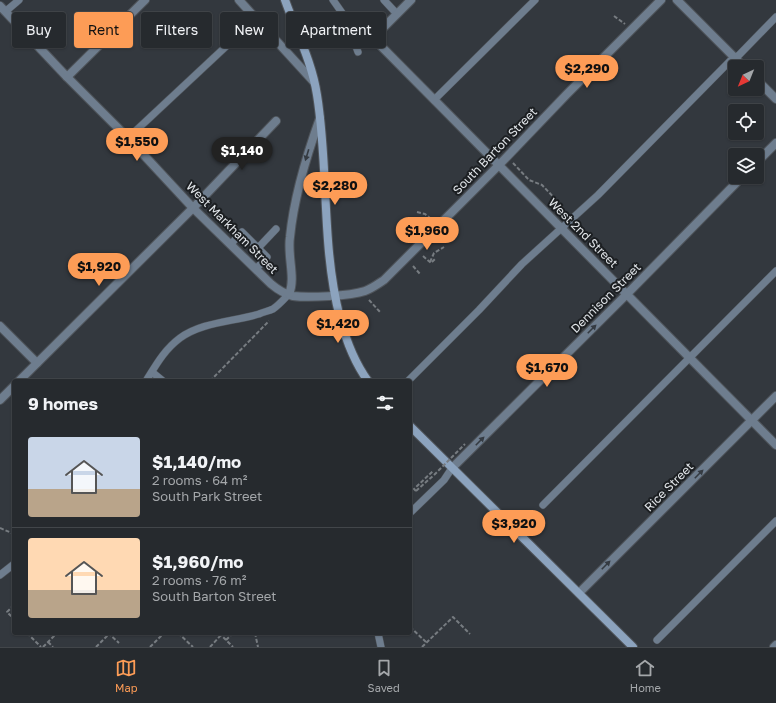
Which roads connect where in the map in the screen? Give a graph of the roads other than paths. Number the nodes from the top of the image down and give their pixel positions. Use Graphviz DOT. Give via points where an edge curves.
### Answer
graph roads {
  1 [pos="19,0"];
  2 [pos="145,0"];
  3 [pos="239,0"];
  4 [pos="285,0"];
  5 [pos="334,0"];
  6 [pos="384,0"];
  7 [pos="410,0"];
  8 [pos="535,0"];
  9 [pos="661,0"];
  10 [pos="677,0"];
  11 [pos="3,8"];
  12 [pos="250,12"];
  13 [pos="341,12"];
  14 [pos="397,14"];
  15 [pos="776,17"];
  16 [pos="386,25"];
  17 [pos="278,42"];
  18 [pos="224,48"];
  19 [pos="356,48"];
  20 [pos="383,48"];
  21 [pos="358,52"];
  22 [pos="735,58"];
  23 [pos="67,77"];
  24 [pos="314,82"];
  25 [pos="764,87"];
  26 [pos="776,99"];
  27 [pos="434,100"];
  28 [pos="320,118"];
  29 [pos="276,120"];
  30 [pos="128,138"];
  31 [pos="776,143"];
  32 [pos="764,155"];
  33 [pos="499,165"];
  34 [pos="735,184"];
  35 [pos="193,208"];
  36 [pos="565,226"];
  37 [pos="276,229"];
  38 [pos="231,244"];
  39 [pos="258,248"];
  40 [pos="256,269"];
  41 [pos="776,271"];
  42 [pos="289,294"];
  43 [pos="627,294"];
  44 [pos="334,295"];
  45 [pos="0,326"];
  46 [pos="690,358"];
  47 [pos="37,363"];
  48 [pos="152,372"];
  49 [pos="21,379"];
  50 [pos="147,379"];
  51 [pos="161,379"];
  52 [pos="366,379"];
  53 [pos="410,379"];
  54 [pos="12,388"];
  55 [pos="776,396"];
  56 [pos="0,400"];
  57 [pos="752,420"];
  58 [pos="412,428"];
  59 [pos="776,445"];
  60 [pos="452,468"];
  61 [pos="543,505"];
  62 [pos="412,511"];
  63 [pos="776,521"];
  64 [pos="12,566"];
  65 [pos="0,575"];
  66 [pos="579,593"];
  67 [pos="379,635"];
  68 [pos="657,640"];
  69 [pos="382,647"];
  70 [pos="633,647"];
  1 -- 11 [label="lane"];
  2 -- 23 [label="street"];
  3 -- 12 [label="street"];
  4 -- 24 [label="main road"];
  5 -- 13 [label="lane"];
  6 -- 14 [label="lane"];
  7 -- 14 [label="street"];
  8 -- 27 [label="lane"];
  9 -- 33 [label="street, South Barton Street"];
  10 -- 22 [label="street"];
  11 -- 23 [label="street, West Markham Street"];
  14 -- 16 [label="street"];
  15 -- 22 [label="lane"];
  17 -- 24 [label="street"];
  18 -- 30 [label="lane"];
  19 -- 21 [label="lane"];
  20 -- 27 [label="street, West 2nd Street"];
  22 -- 36 [label="lane"];
  23 -- 30 [label="street, West Markham Street"];
  24 -- 28 [label="main road"];
  25 -- 26 [label="street"];
  27 -- 33 [label="street, West 2nd Street"];
  28 -- 42 [label="street, one-way" via="307,154 291,226 289,259 292,287"];
  28 -- 44 [label="main road" via="327,247"];
  29 -- 35 [label="street"];
  30 -- 35 [label="street, West Markham Street"];
  31 -- 32 [label="street"];
  33 -- 36 [label="street, West 2nd Street"];
  33 -- 44 [label="street, South Barton Street" via="384,280 356,294"];
  34 -- 43 [label="street, Dennison Street"];
  35 -- 38 [label="street, West Markham Street"];
  35 -- 47 [label="street"];
  36 -- 43 [label="street, West 2nd Street"];
  36 -- 53 [label="lane" via="522,264"];
  37 -- 39 [label="lane"];
  38 -- 39 [label="lane" via="242,232"];
  38 -- 40 [label="street, West Markham Street"];
  39 -- 40 [label="lane" via="267,257"];
  40 -- 42 [label="street, West Markham Street" via="276,288"];
  41 -- 46 [label="lane"];
  42 -- 44 [label="street, West Markham Street"];
  42 -- 48 [label="lane" via="271,310 208,325 180,338 165,351"];
  43 -- 46 [label="street, West 2nd Street"];
  60 -- 43 [label="street, Dennison Street, one-way"];
  44 -- 52 [label="main road" via="344,333 359,369"];
  45 -- 47 [label="street"];
  46 -- 57 [label="street, West 2nd Street"];
  46 -- 61 [label="lane"];
  47 -- 49 [label="street"];
  48 -- 50 [label="lane"];
  48 -- 51 [label="lane"];
  54 -- 56 [label="street"];
  55 -- 57 [label="street, Rice Street"];
  57 -- 59 [label="street, West 2nd Street"];
  66 -- 57 [label="street, Rice Street, one-way"];
  58 -- 60 [label="main road"];
  60 -- 62 [label="lane" via="440,484"];
  60 -- 66 [label="main road"];
  63 -- 68 [label="lane"];
  64 -- 65 [label="lane"];
  66 -- 70 [label="main road"];
  67 -- 69 [label="lane"];
}
